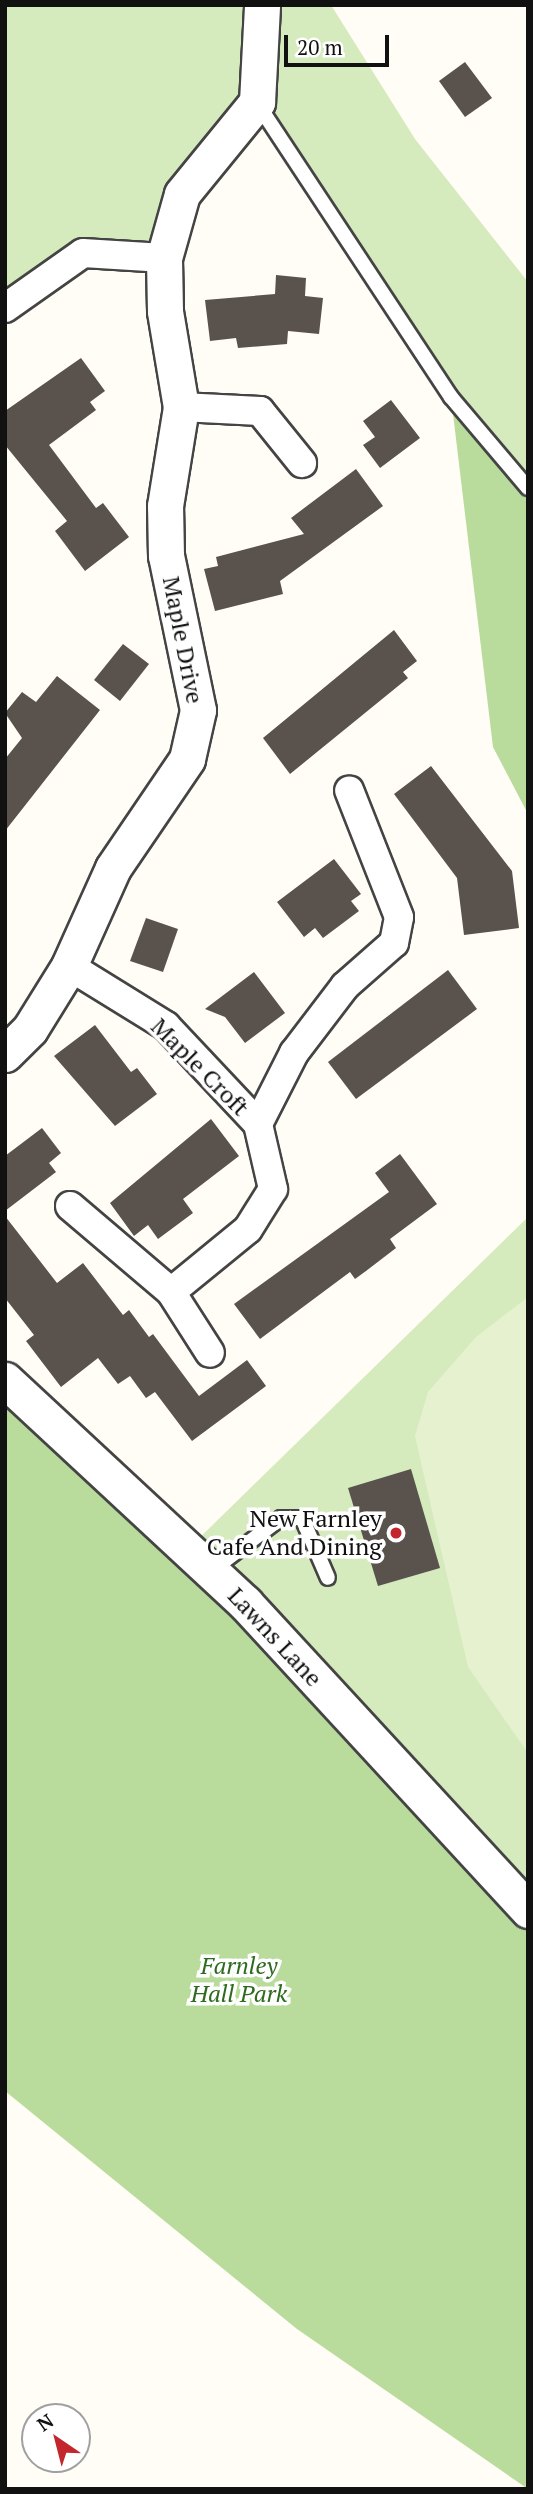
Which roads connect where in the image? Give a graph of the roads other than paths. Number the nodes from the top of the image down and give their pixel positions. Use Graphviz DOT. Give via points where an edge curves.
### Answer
graph roads {
  1 [pos="262,5"];
  2 [pos="257,102"];
  3 [pos="164,258"];
  4 [pos="5,309"];
  5 [pos="181,407"];
  6 [pos="302,463"];
  7 [pos="528,488"];
  8 [pos="349,790"];
  9 [pos="69,966"];
  10 [pos="5,1054"];
  11 [pos="258,1124"];
  12 [pos="70,1206"];
  13 [pos="171,1292"];
  14 [pos="210,1353"];
  15 [pos="5,1380"];
  16 [pos="211,1571"];
  17 [pos="328,1578"];
  18 [pos="528,1910"];
  1 -- 2 [label="street"];
  2 -- 3 [label="street, Maple Drive" via="182,194"];
  2 -- 7 [label="lane" via="451,397"];
  3 -- 4 [label="street" via="83,253"];
  3 -- 5 [label="street, Maple Drive" via="165,311"];
  5 -- 6 [label="street" via="260,411"];
  5 -- 9 [label="street, Maple Drive" via="165,506 166,556 198,710 187,759 113,868"];
  8 -- 11 [label="street, Maple Croft" via="399,917 394,943 345,986 294,1053"];
  9 -- 10 [label="street, Maple Drive" via="30,1029"];
  9 -- 11 [label="street, Maple Croft" via="166,1026"];
  11 -- 13 [label="street, Maple Croft" via="273,1189 248,1229"];
  12 -- 13 [label="street"];
  13 -- 14 [label="street"];
  15 -- 16 [label="street, Lawns Lane"];
  16 -- 17 [label="lane" via="281,1518 302,1518"];
  16 -- 18 [label="street, Lawns Lane"];
}
